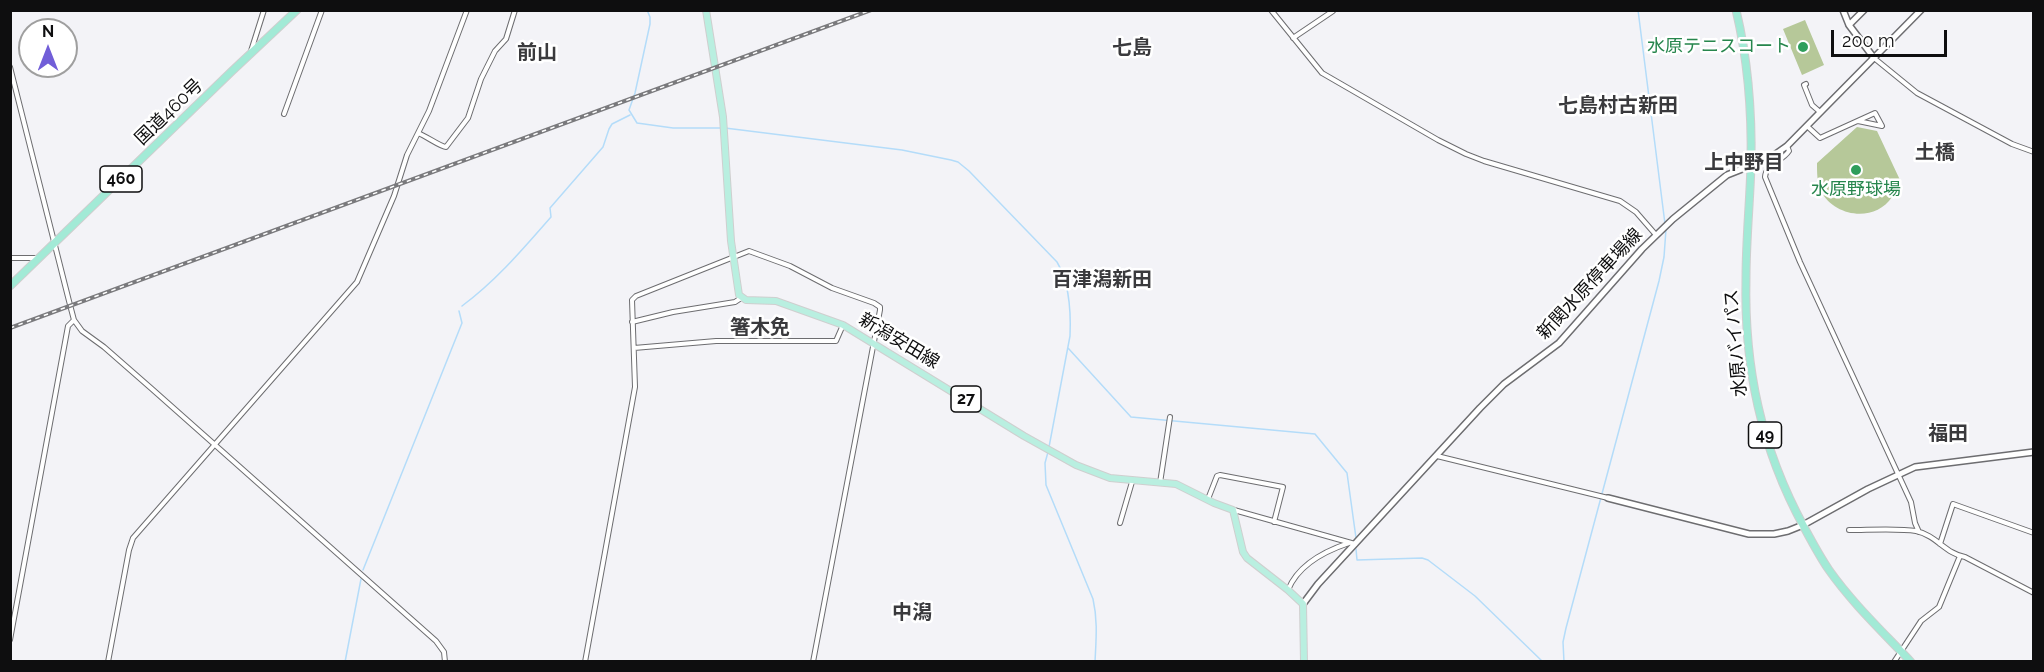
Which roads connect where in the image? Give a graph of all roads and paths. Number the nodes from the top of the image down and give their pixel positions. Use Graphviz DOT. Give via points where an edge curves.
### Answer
graph roads {
  1 [pos="264,10"];
  2 [pos="297,10"];
  3 [pos="322,10"];
  4 [pos="467,10"];
  5 [pos="515,10"];
  6 [pos="706,10"];
  7 [pos="1271,10"];
  8 [pos="1736,10"];
  9 [pos="1843,10"];
  10 [pos="1864,10"];
  11 [pos="1922,10"];
  12 [pos="1333,11"];
  13 [pos="1849,26"];
  14 [pos="1293,38"];
  15 [pos="249,54"];
  16 [pos="1874,58"];
  17 [pos="10,67"];
  18 [pos="1806,84"];
  19 [pos="1820,112"];
  20 [pos="284,114"];
  21 [pos="1858,121"];
  22 [pos="1808,127"];
  23 [pos="418,134"];
  24 [pos="1787,146"];
  25 [pos="2034,152"];
  26 [pos="1751,164"];
  27 [pos="1659,233"];
  28 [pos="55,243"];
  29 [pos="734,257"];
  30 [pos="10,258"];
  31 [pos="38,258"];
  32 [pos="10,286"];
  33 [pos="741,298"];
  34 [pos="74,320"];
  35 [pos="632,322"];
  36 [pos="843,326"];
  37 [pos="874,343"];
  38 [pos="634,348"];
  39 [pos="1169,419"];
  40 [pos="214,444"];
  41 [pos="2034,452"];
  42 [pos="1437,456"];
  43 [pos="1898,474"];
  44 [pos="1132,482"];
  45 [pos="1160,483"];
  46 [pos="1608,498"];
  47 [pos="1208,500"];
  48 [pos="1233,510"];
  49 [pos="1274,522"];
  50 [pos="1120,523"];
  51 [pos="1803,525"];
  52 [pos="1849,530"];
  53 [pos="1919,532"];
  54 [pos="2034,533"];
  55 [pos="1352,544"];
  56 [pos="1940,544"];
  57 [pos="1960,556"];
  58 [pos="1288,590"];
  59 [pos="2034,593"];
  60 [pos="1303,604"];
  61 [pos="10,640"];
  62 [pos="1901,651"];
  63 [pos="108,662"];
  64 [pos="445,662"];
  65 [pos="585,662"];
  66 [pos="813,662"];
  67 [pos="1304,662"];
  68 [pos="1894,662"];
  69 [pos="1911,662"];
  1 -- 15 [label="street"];
  2 -- 15 [label="highway, 国道460号 / 460"];
  3 -- 20 [label="street"];
  4 -- 23 [label="street"];
  5 -- 23 [label="street" via="506,39 481,79 468,118 446,147"];
  6 -- 29 [label="main road" via="724,132"];
  7 -- 14 [label="street"];
  8 -- 26 [label="highway, 水原バイパス / 49" via="1747,72"];
  9 -- 13 [label="main road"];
  10 -- 13 [label="main road"];
  11 -- 16 [label="main road, 新関水原停車場線"];
  12 -- 14 [label="street"];
  13 -- 16 [label="main road"];
  14 -- 27 [label="street" via="1322,73 1438,140 1484,161 1620,201"];
  15 -- 28 [label="highway, 国道460号 / 460"];
  16 -- 19 [label="main road, 新関水原停車場線"];
  16 -- 25 [label="street" via="1917,93"];
  17 -- 28 [label="street"];
  18 -- 19 [label="street" via="1812,105"];
  19 -- 22 [label="main road, 新関水原停車場線"];
  21 -- 21 [label="street" via="1875,113 1882,126 1874,124"];
  21 -- 22 [label="street" via="1820,138"];
  22 -- 24 [label="main road, 新関水原停車場線"];
  23 -- 40 [label="street" via="357,282"];
  24 -- 26 [label="main road, 新関水原停車場線" via="1770,158"];
  24 -- 43 [label="street" via="1787,155 1768,167 1765,177"];
  26 -- 27 [label="main road, 新関水原停車場線" via="1716,183"];
  26 -- 51 [label="highway, 水原バイパス / 49" via="1746,277 1749,363 1767,443"];
  27 -- 42 [label="main road, 新関水原停車場線" via="1559,343 1504,384"];
  28 -- 31 [label="highway, 国道460号 / 460"];
  28 -- 34 [label="street"];
  29 -- 33 [label="main road"];
  29 -- 35 [label="street" via="636,296 632,300"];
  29 -- 37 [label="street" via="754,252 878,305"];
  30 -- 31 [label="street"];
  31 -- 32 [label="highway, 国道460号 / 460"];
  33 -- 35 [label="street"];
  33 -- 36 [label="main road, 新潟安田線 / 27" via="776,301"];
  34 -- 40 [label="street"];
  34 -- 61 [label="street" via="68,326"];
  35 -- 38 [label="street"];
  36 -- 37 [label="main road, 新潟安田線 / 27"];
  36 -- 38 [label="street" via="836,341 716,341"];
  37 -- 44 [label="main road, 新潟安田線 / 27" via="1059,456 1102,476"];
  37 -- 66 [label="street"];
  38 -- 65 [label="street" via="633,400"];
  39 -- 45 [label="street"];
  40 -- 63 [label="street" via="133,538"];
  40 -- 64 [label="street" via="436,641 444,652"];
  41 -- 43 [label="main road" via="1929,464"];
  42 -- 46 [label="street"];
  42 -- 55 [label="main road, 新関水原停車場線"];
  43 -- 51 [label="main road"];
  43 -- 53 [label="street"];
  44 -- 45 [label="main road, 新潟安田線 / 27"];
  44 -- 50 [label="street"];
  45 -- 47 [label="main road, 新潟安田線 / 27" via="1176,484"];
  46 -- 51 [label="main road" via="1754,534 1774,534"];
  47 -- 48 [label="main road, 新潟安田線 / 27"];
  47 -- 49 [label="street" via="1220,475 1283,487"];
  48 -- 49 [label="street"];
  48 -- 58 [label="main road" via="1244,555"];
  49 -- 55 [label="street"];
  51 -- 62 [label="highway, 水原バイパス / 49" via="1829,570"];
  52 -- 53 [label="street"];
  53 -- 56 [label="street"];
  54 -- 56 [label="street" via="1953,504"];
  55 -- 58 [label="street" via="1336,548 1304,567 1293,577"];
  55 -- 60 [label="main road, 新関水原停車場線"];
  56 -- 57 [label="street"];
  57 -- 59 [label="street"];
  57 -- 62 [label="street" via="1939,608 1921,621"];
  58 -- 60 [label="main road"];
  60 -- 67 [label="main road"];
  62 -- 68 [label="street"];
  62 -- 69 [label="highway, 水原バイパス / 49"];
}
